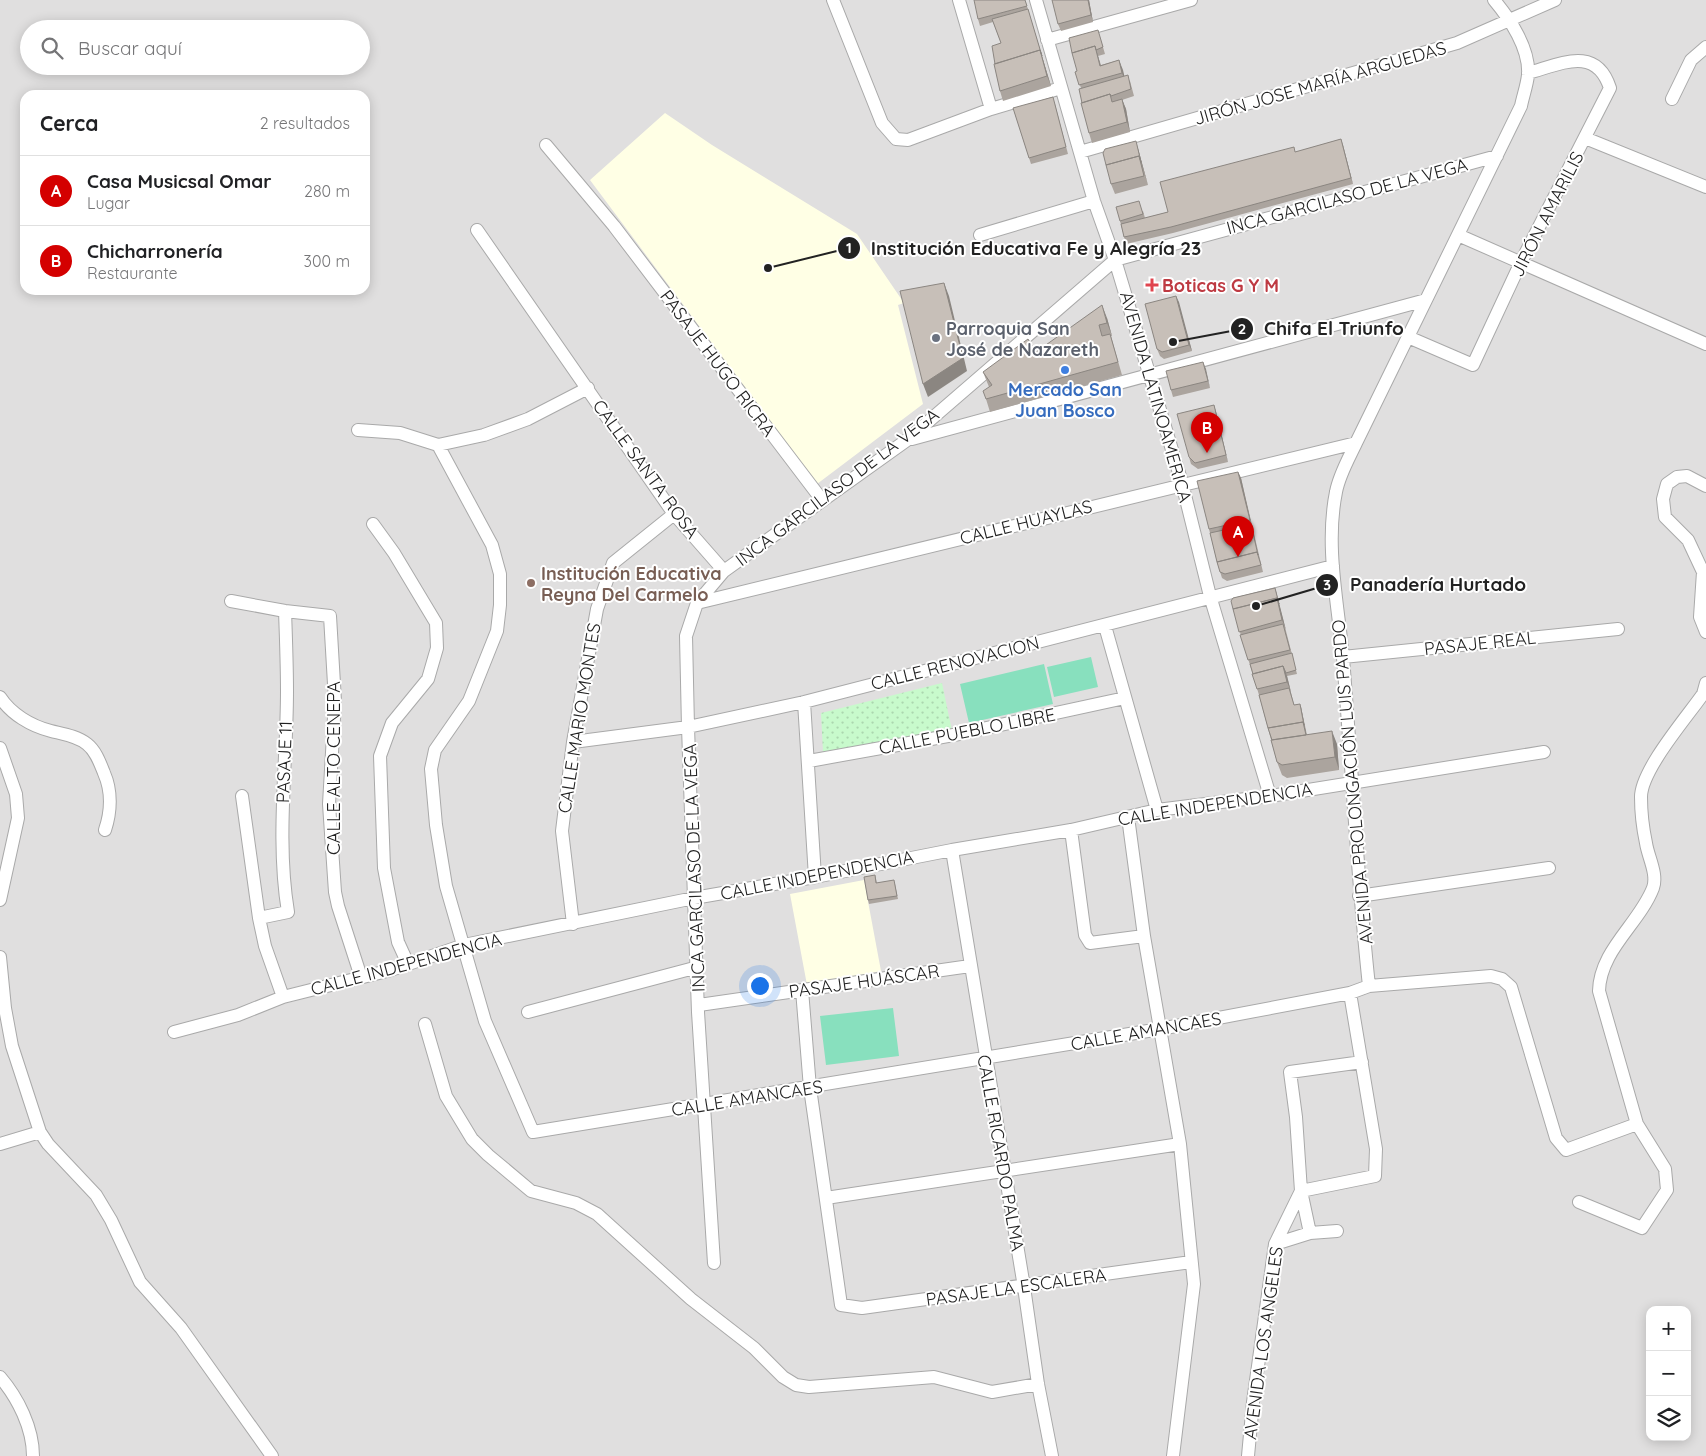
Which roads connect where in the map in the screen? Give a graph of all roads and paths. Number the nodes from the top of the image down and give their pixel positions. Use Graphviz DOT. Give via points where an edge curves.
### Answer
graph roads {
  1 [pos="833,0"];
  2 [pos="960,0"];
  3 [pos="1036,0"];
  4 [pos="1190,0"];
  5 [pos="1494,0"];
  6 [pos="1555,0"];
  7 [pos="1511,20"];
  8 [pos="1047,40"];
  9 [pos="1706,47"];
  10 [pos="1528,73"];
  11 [pos="1061,88"];
  12 [pos="1672,99"];
  13 [pos="991,109"];
  14 [pos="1585,138"];
  15 [pos="546,145"];
  16 [pos="1080,152"];
  17 [pos="1497,156"];
  18 [pos="1706,187"];
  19 [pos="1094,201"];
  20 [pos="477,230"];
  21 [pos="980,235"];
  22 [pos="1458,235"];
  23 [pos="1115,260"];
  24 [pos="1521,262"];
  25 [pos="1426,300"];
  26 [pos="1408,337"];
  27 [pos="1706,344"];
  28 [pos="1150,373"];
  29 [pos="588,388"];
  30 [pos="358,430"];
  31 [pos="907,440"];
  32 [pos="1356,443"];
  33 [pos="438,445"];
  34 [pos="1182,483"];
  35 [pos="1706,486"];
  36 [pos="822,500"];
  37 [pos="674,514"];
  38 [pos="373,524"];
  39 [pos="1333,566"];
  40 [pos="724,571"];
  41 [pos="1210,596"];
  42 [pos="231,601"];
  43 [pos="696,604"];
  44 [pos="285,611"];
  45 [pos="1105,626"];
  46 [pos="1618,629"];
  47 [pos="1706,632"];
  48 [pos="1343,657"];
  49 [pos="1706,683"];
  50 [pos="0,697"];
  51 [pos="1125,698"];
  52 [pos="804,702"];
  53 [pos="688,727"];
  54 [pos="573,742"];
  55 [pos="0,748"];
  56 [pos="1544,752"];
  57 [pos="809,761"];
  58 [pos="1351,783"];
  59 [pos="242,796"];
  60 [pos="1270,796"];
  61 [pos="1157,810"];
  62 [pos="1128,817"];
  63 [pos="105,830"];
  64 [pos="1070,830"];
  65 [pos="952,850"];
  66 [pos="1549,868"];
  67 [pos="815,877"];
  68 [pos="1359,896"];
  69 [pos="694,898"];
  70 [pos="0,900"];
  71 [pos="259,918"];
  72 [pos="573,924"];
  73 [pos="1144,936"];
  74 [pos="464,945"];
  75 [pos="0,957"];
  76 [pos="408,964"];
  77 [pos="970,966"];
  78 [pos="698,967"];
  79 [pos="361,976"];
  80 [pos="1369,986"];
  81 [pos="802,990"];
  82 [pos="1350,993"];
  83 [pos="283,997"];
  84 [pos="698,1005"];
  85 [pos="528,1012"];
  86 [pos="425,1024"];
  87 [pos="1160,1030"];
  88 [pos="174,1032"];
  89 [pos="0,1040"];
  90 [pos="12,1046"];
  91 [pos="985,1058"];
  92 [pos="1362,1062"];
  93 [pos="810,1088"];
  94 [pos="703,1104"];
  95 [pos="1637,1124"];
  96 [pos="40,1132"];
  97 [pos="0,1144"];
  98 [pos="1180,1144"];
  99 [pos="1004,1170"];
  100 [pos="1300,1191"];
  101 [pos="826,1198"];
  102 [pos="1578,1202"];
  103 [pos="1337,1231"];
  104 [pos="1310,1233"];
  105 [pos="1275,1244"];
  106 [pos="1192,1262"];
  107 [pos="714,1263"];
  108 [pos="1024,1287"];
  109 [pos="0,1377"];
  110 [pos="1038,1384"];
  111 [pos="33,1456"];
  112 [pos="272,1456"];
  113 [pos="1052,1456"];
  114 [pos="1173,1456"];
  115 [pos="1248,1456"];
  1 -- 13 [label="street" via="882,123 896,139 908,140"];
  2 -- 13 [label="street"];
  3 -- 8 [label="street, AVENIDA LATINOAMERICA"];
  4 -- 8 [label="street"];
  5 -- 7 [label="street, AVENIDA PROLONGACIÓN LUIS PARDO"];
  6 -- 7 [label="street, JIRÓN JOSE MARÍA ARGUEDAS"];
  7 -- 10 [label="street, AVENIDA PROLONGACIÓN LUIS PARDO" via="1522,46"];
  7 -- 16 [label="street, JIRÓN JOSE MARÍA ARGUEDAS" via="1457,43"];
  8 -- 11 [label="street, AVENIDA LATINOAMERICA"];
  9 -- 12 [label="street" via="1691,60"];
  10 -- 14 [label="street, JIRÓN AMARILIS" via="1578,60 1595,64 1605,74 1610,88"];
  10 -- 17 [label="street, AVENIDA PROLONGACIÓN LUIS PARDO" via="1521,106"];
  11 -- 13 [label="street"];
  11 -- 16 [label="street, AVENIDA LATINOAMERICA"];
  14 -- 18 [label="street"];
  14 -- 24 [label="street, JIRÓN AMARILIS"];
  15 -- 36 [label="street, PASAJE HUGO RICRA" via="614,226"];
  16 -- 19 [label="street, AVENIDA LATINOAMERICA"];
  17 -- 22 [label="street, AVENIDA PROLONGACIÓN LUIS PARDO"];
  17 -- 23 [label="street, INCA GARCILASO DE LA VEGA"];
  19 -- 21 [label="street"];
  19 -- 23 [label="street, AVENIDA LATINOAMERICA"];
  20 -- 29 [label="street, CALLE SANTA ROSA"];
  22 -- 24 [label="street"];
  22 -- 25 [label="street, AVENIDA PROLONGACIÓN LUIS PARDO"];
  23 -- 28 [label="street, AVENIDA LATINOAMERICA"];
  23 -- 31 [label="street, INCA GARCILASO DE LA VEGA"];
  24 -- 26 [label="street, JIRÓN AMARILIS" via="1473,365"];
  24 -- 27 [label="street"];
  25 -- 26 [label="street, AVENIDA PROLONGACIÓN LUIS PARDO"];
  25 -- 28 [label="street"];
  26 -- 32 [label="street, AVENIDA PROLONGACIÓN LUIS PARDO"];
  28 -- 31 [label="street"];
  28 -- 34 [label="street, AVENIDA LATINOAMERICA"];
  29 -- 33 [label="street" via="528,419 484,435"];
  29 -- 37 [label="street, CALLE SANTA ROSA"];
  30 -- 33 [label="street" via="400,433"];
  31 -- 36 [label="street, INCA GARCILASO DE LA VEGA"];
  32 -- 34 [label="street, CALLE HUAYLAS"];
  32 -- 39 [label="street, AVENIDA PROLONGACIÓN LUIS PARDO" via="1336,490 1332,517"];
  33 -- 74 [label="street, CALLE AMANCAES" via="482,522 500,574 497,631 488,658 468,702 435,750 431,769 446,886"];
  34 -- 41 [label="street, AVENIDA LATINOAMERICA"];
  34 -- 43 [label="street, CALLE HUAYLAS"];
  35 -- 47 [label="street" via="1687,476 1677,477 1667,484 1663,498 1665,517 1688,540 1703,572 1700,617"];
  36 -- 40 [label="street, INCA GARCILASO DE LA VEGA"];
  37 -- 40 [label="street, CALLE SANTA ROSA"];
  37 -- 54 [label="street, CALLE MARIO MONTES" via="613,563 597,609"];
  38 -- 76 [label="street" via="436,623 436,648 428,679 392,723 380,756 384,868 398,942"];
  39 -- 41 [label="street, CALLE RENOVACION"];
  39 -- 48 [label="street, AVENIDA PROLONGACIÓN LUIS PARDO"];
  40 -- 43 [label="street, INCA GARCILASO DE LA VEGA"];
  41 -- 45 [label="street, CALLE RENOVACION"];
  41 -- 60 [label="street, AVENIDA LATINOAMERICA"];
  42 -- 44 [label="street"];
  43 -- 53 [label="street, INCA GARCILASO DE LA VEGA" via="686,636"];
  44 -- 71 [label="street, PASAJE 11" via="287,692 281,835 288,912"];
  44 -- 79 [label="street, CALLE ALTO CENEPA" via="330,616 335,701 330,804 335,892"];
  45 -- 51 [label="street"];
  45 -- 52 [label="street, CALLE RENOVACION"];
  46 -- 48 [label="street, PASAJE REAL"];
  48 -- 58 [label="street, AVENIDA PROLONGACIÓN LUIS PARDO"];
  49 -- 95 [label="street" via="1704,694 1647,773 1641,796 1654,881 1649,896 1616,944 1599,977 1599,991"];
  50 -- 63 [label="street" via="21,718 80,740 98,756 110,798"];
  51 -- 57 [label="street, CALLE PUEBLO LIBRE" via="959,734"];
  51 -- 61 [label="street"];
  52 -- 53 [label="street, CALLE RENOVACION"];
  52 -- 57 [label="street"];
  53 -- 54 [label="street, CALLE RENOVACION"];
  53 -- 69 [label="street, INCA GARCILASO DE LA VEGA"];
  54 -- 72 [label="street, CALLE MARIO MONTES" via="562,831"];
  55 -- 70 [label="street" via="16,794 18,818"];
  56 -- 58 [label="street, CALLE INDEPENDENCIA"];
  57 -- 67 [label="street"];
  58 -- 60 [label="street, CALLE INDEPENDENCIA"];
  58 -- 68 [label="street, AVENIDA PROLONGACIÓN LUIS PARDO"];
  59 -- 71 [label="street"];
  60 -- 61 [label="street, CALLE INDEPENDENCIA"];
  61 -- 62 [label="street, CALLE INDEPENDENCIA"];
  62 -- 64 [label="street, CALLE INDEPENDENCIA"];
  62 -- 73 [label="street"];
  64 -- 65 [label="street, CALLE INDEPENDENCIA"];
  64 -- 73 [label="street" via="1085,934 1090,943"];
  65 -- 67 [label="street, CALLE INDEPENDENCIA"];
  65 -- 77 [label="street, CALLE RICARDO PALMA"];
  66 -- 68 [label="street"];
  67 -- 69 [label="street, CALLE INDEPENDENCIA"];
  68 -- 80 [label="street, AVENIDA PROLONGACIÓN LUIS PARDO"];
  69 -- 72 [label="street, CALLE INDEPENDENCIA"];
  69 -- 78 [label="street, INCA GARCILASO DE LA VEGA"];
  71 -- 83 [label="street"];
  72 -- 74 [label="street, CALLE INDEPENDENCIA"];
  73 -- 87 [label="street"];
  74 -- 76 [label="street, CALLE INDEPENDENCIA"];
  74 -- 94 [label="street, CALLE AMANCAES" via="485,1021 533,1132"];
  75 -- 90 [label="street"];
  76 -- 79 [label="street, CALLE INDEPENDENCIA"];
  77 -- 81 [label="street, PASAJE HUÁSCAR"];
  77 -- 91 [label="street, CALLE RICARDO PALMA"];
  78 -- 84 [label="street, INCA GARCILASO DE LA VEGA"];
  78 -- 85 [label="street"];
  79 -- 83 [label="street, CALLE INDEPENDENCIA"];
  80 -- 82 [label="street, CALLE AMANCAES"];
  80 -- 95 [label="street, CALLE AMANCAES" via="1491,976 1502,979 1511,987 1556,1138 1566,1150"];
  81 -- 84 [label="street, PASAJE HUÁSCAR"];
  81 -- 93 [label="street"];
  82 -- 87 [label="street, CALLE AMANCAES"];
  82 -- 92 [label="street"];
  83 -- 88 [label="street, CALLE INDEPENDENCIA" via="238,1015"];
  84 -- 94 [label="street, INCA GARCILASO DE LA VEGA"];
  86 -- 110 [label="street" via="446,1096 472,1139 488,1156 531,1191 576,1203 597,1214 691,1299 754,1348 783,1377 809,1387 934,1377 992,1392"];
  87 -- 91 [label="street, CALLE AMANCAES"];
  87 -- 98 [label="street"];
  89 -- 90 [label="street"];
  90 -- 96 [label="street"];
  91 -- 93 [label="street, CALLE AMANCAES"];
  91 -- 99 [label="street, CALLE RICARDO PALMA"];
  92 -- 100 [label="street" via="1376,1149 1375,1176"];
  92 -- 100 [label="street" via="1290,1072"];
  93 -- 94 [label="street, CALLE AMANCAES"];
  93 -- 101 [label="street"];
  94 -- 107 [label="street, INCA GARCILASO DE LA VEGA"];
  95 -- 102 [label="street" via="1665,1169 1667,1190 1642,1228"];
  96 -- 97 [label="street"];
  96 -- 112 [label="street" via="96,1195 112,1220 140,1282 181,1328"];
  98 -- 99 [label="street"];
  98 -- 106 [label="street"];
  99 -- 101 [label="street"];
  99 -- 108 [label="street, CALLE RICARDO PALMA"];
  100 -- 104 [label="street"];
  100 -- 105 [label="street, AVENIDA LOS ANGELES"];
  101 -- 108 [label="street, PASAJE LA ESCALERA" via="841,1305 862,1308"];
  103 -- 104 [label="street"];
  104 -- 105 [label="street"];
  105 -- 115 [label="street, AVENIDA LOS ANGELES"];
  106 -- 108 [label="street, PASAJE LA ESCALERA"];
  106 -- 114 [label="street" via="1194,1284"];
  108 -- 110 [label="street, CALLE RICARDO PALMA"];
  109 -- 111 [label="street" via="12,1390 26,1421 33,1441"];
  110 -- 113 [label="street, CALLE RICARDO PALMA"];
}
